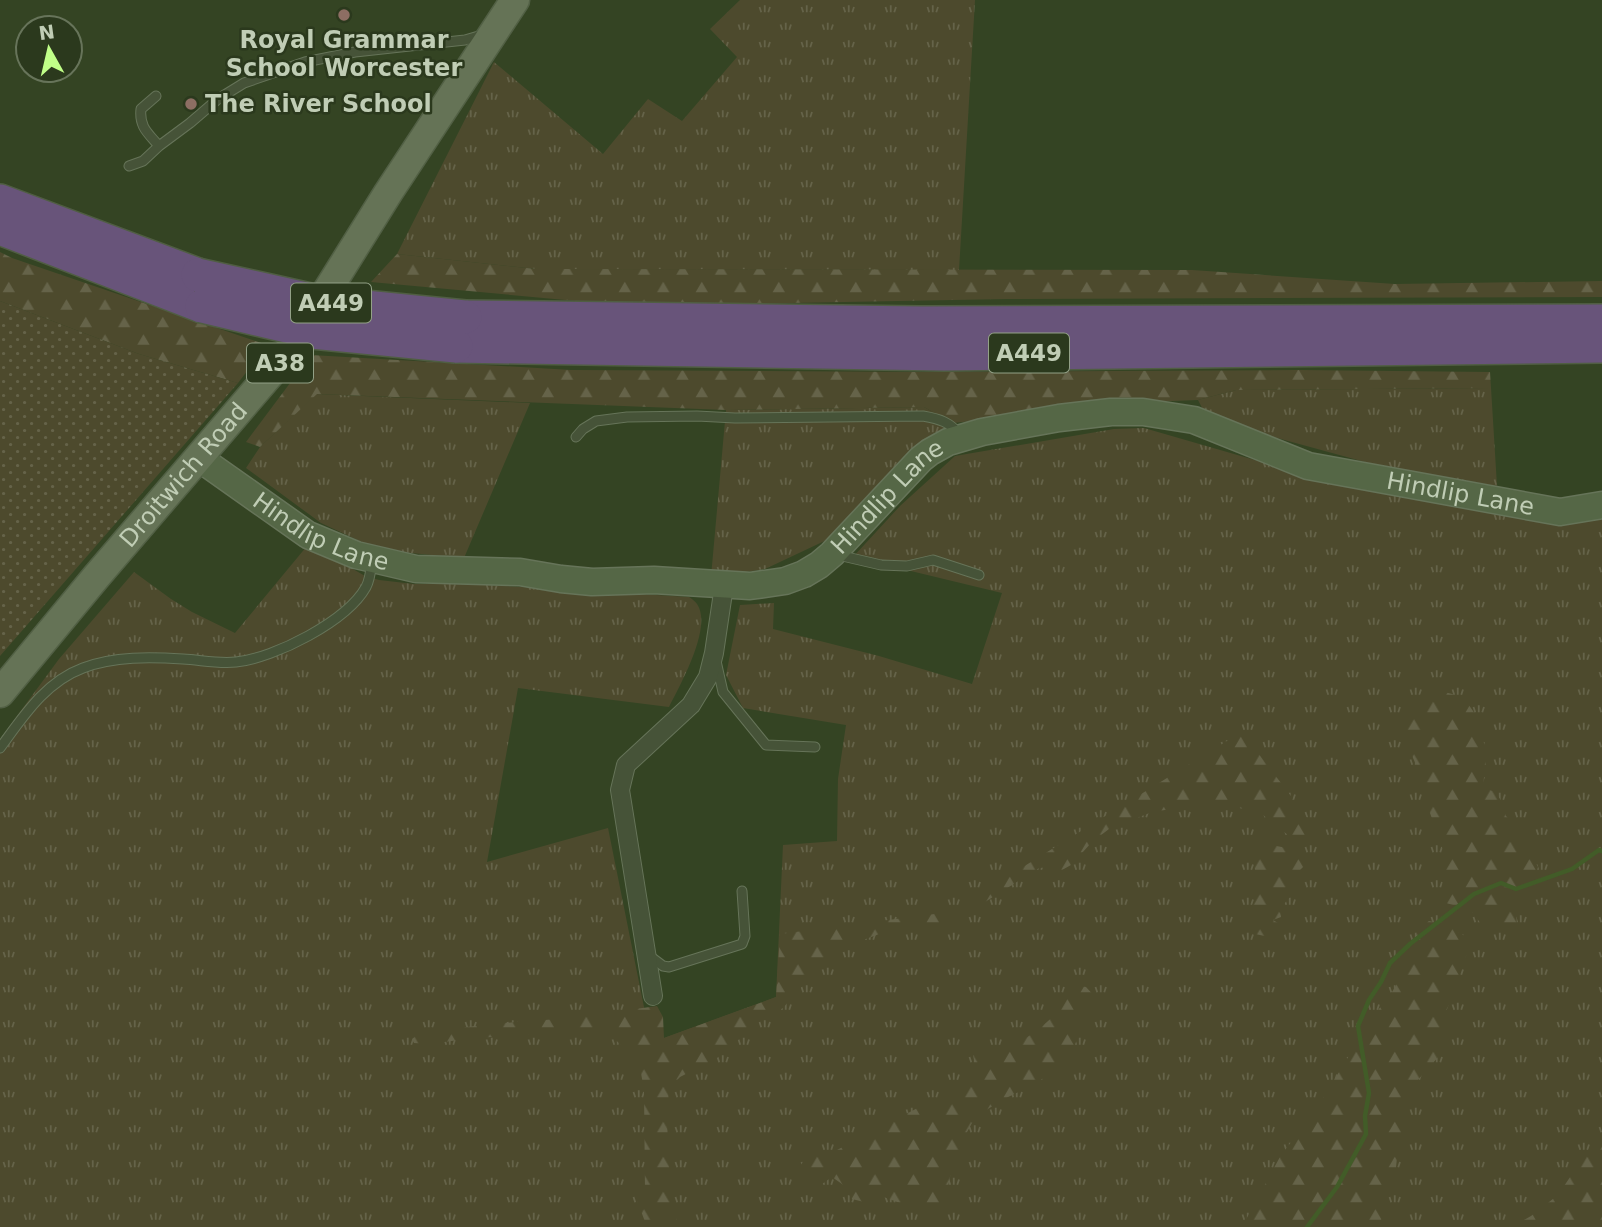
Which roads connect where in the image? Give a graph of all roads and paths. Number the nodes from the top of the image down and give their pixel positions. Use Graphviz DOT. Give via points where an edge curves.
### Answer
graph roads {
  1 [pos="515,0"];
  2 [pos="494,32"];
  3 [pos="156,96"];
  4 [pos="159,146"];
  5 [pos="129,166"];
  6 [pos="0,201"];
  7 [pos="0,229"];
  8 [pos="200,290"];
  9 [pos="1602,321"];
  10 [pos="460,331"];
  11 [pos="1602,346"];
  12 [pos="576,437"];
  13 [pos="962,437"];
  14 [pos="199,458"];
  15 [pos="1602,505"];
  16 [pos="832,554"];
  17 [pos="373,559"];
  18 [pos="979,575"];
  19 [pos="724,586"];
  20 [pos="714,653"];
  21 [pos="0,693"];
  22 [pos="815,747"];
  23 [pos="0,748"];
  24 [pos="742,891"];
  25 [pos="646,953"];
  26 [pos="653,996"];
  1 -- 2 [label="main road, Droitwich Road / A38"];
  2 -- 4 [label="lane" via="305,62 244,83"];
  2 -- 14 [label="main road, Droitwich Road / A38" via="289,352"];
  3 -- 4 [label="lane" via="141,110 140,120"];
  4 -- 5 [label="lane" via="143,161"];
  6 -- 8 [label="highway, A449"];
  7 -- 8 [label="highway, A449"];
  8 -- 10 [label="highway, A449, bridge" via="312,332"];
  9 -- 10 [label="highway, A449" via="921,323"];
  10 -- 11 [label="highway, A449" via="944,354"];
  12 -- 13 [label="lane" via="596,421 626,417 893,415 945,420"];
  13 -- 15 [label="street, Hindlip Lane" via="1059,418 1143,412 1194,420 1308,466 1560,512"];
  13 -- 16 [label="street, Hindlip Lane" via="921,459"];
  14 -- 17 [label="street, Hindlip Lane" via="308,535"];
  14 -- 21 [label="main road, Droitwich Road / A38"];
  16 -- 18 [label="lane" via="881,565 933,560"];
  16 -- 19 [label="street, Hindlip Lane" via="785,581"];
  17 -- 19 [label="street, Hindlip Lane" via="416,569"];
  17 -- 23 [label="lane" via="368,586 350,607 332,623 284,648 238,662 136,658 83,668 46,691"];
  19 -- 20 [label="street"];
  20 -- 22 [label="lane" via="723,692 766,745"];
  20 -- 25 [label="street" via="708,677 691,705 625,765 620,790"];
  24 -- 25 [label="lane" via="746,936 742,944 669,967"];
  25 -- 26 [label="street"];
}
